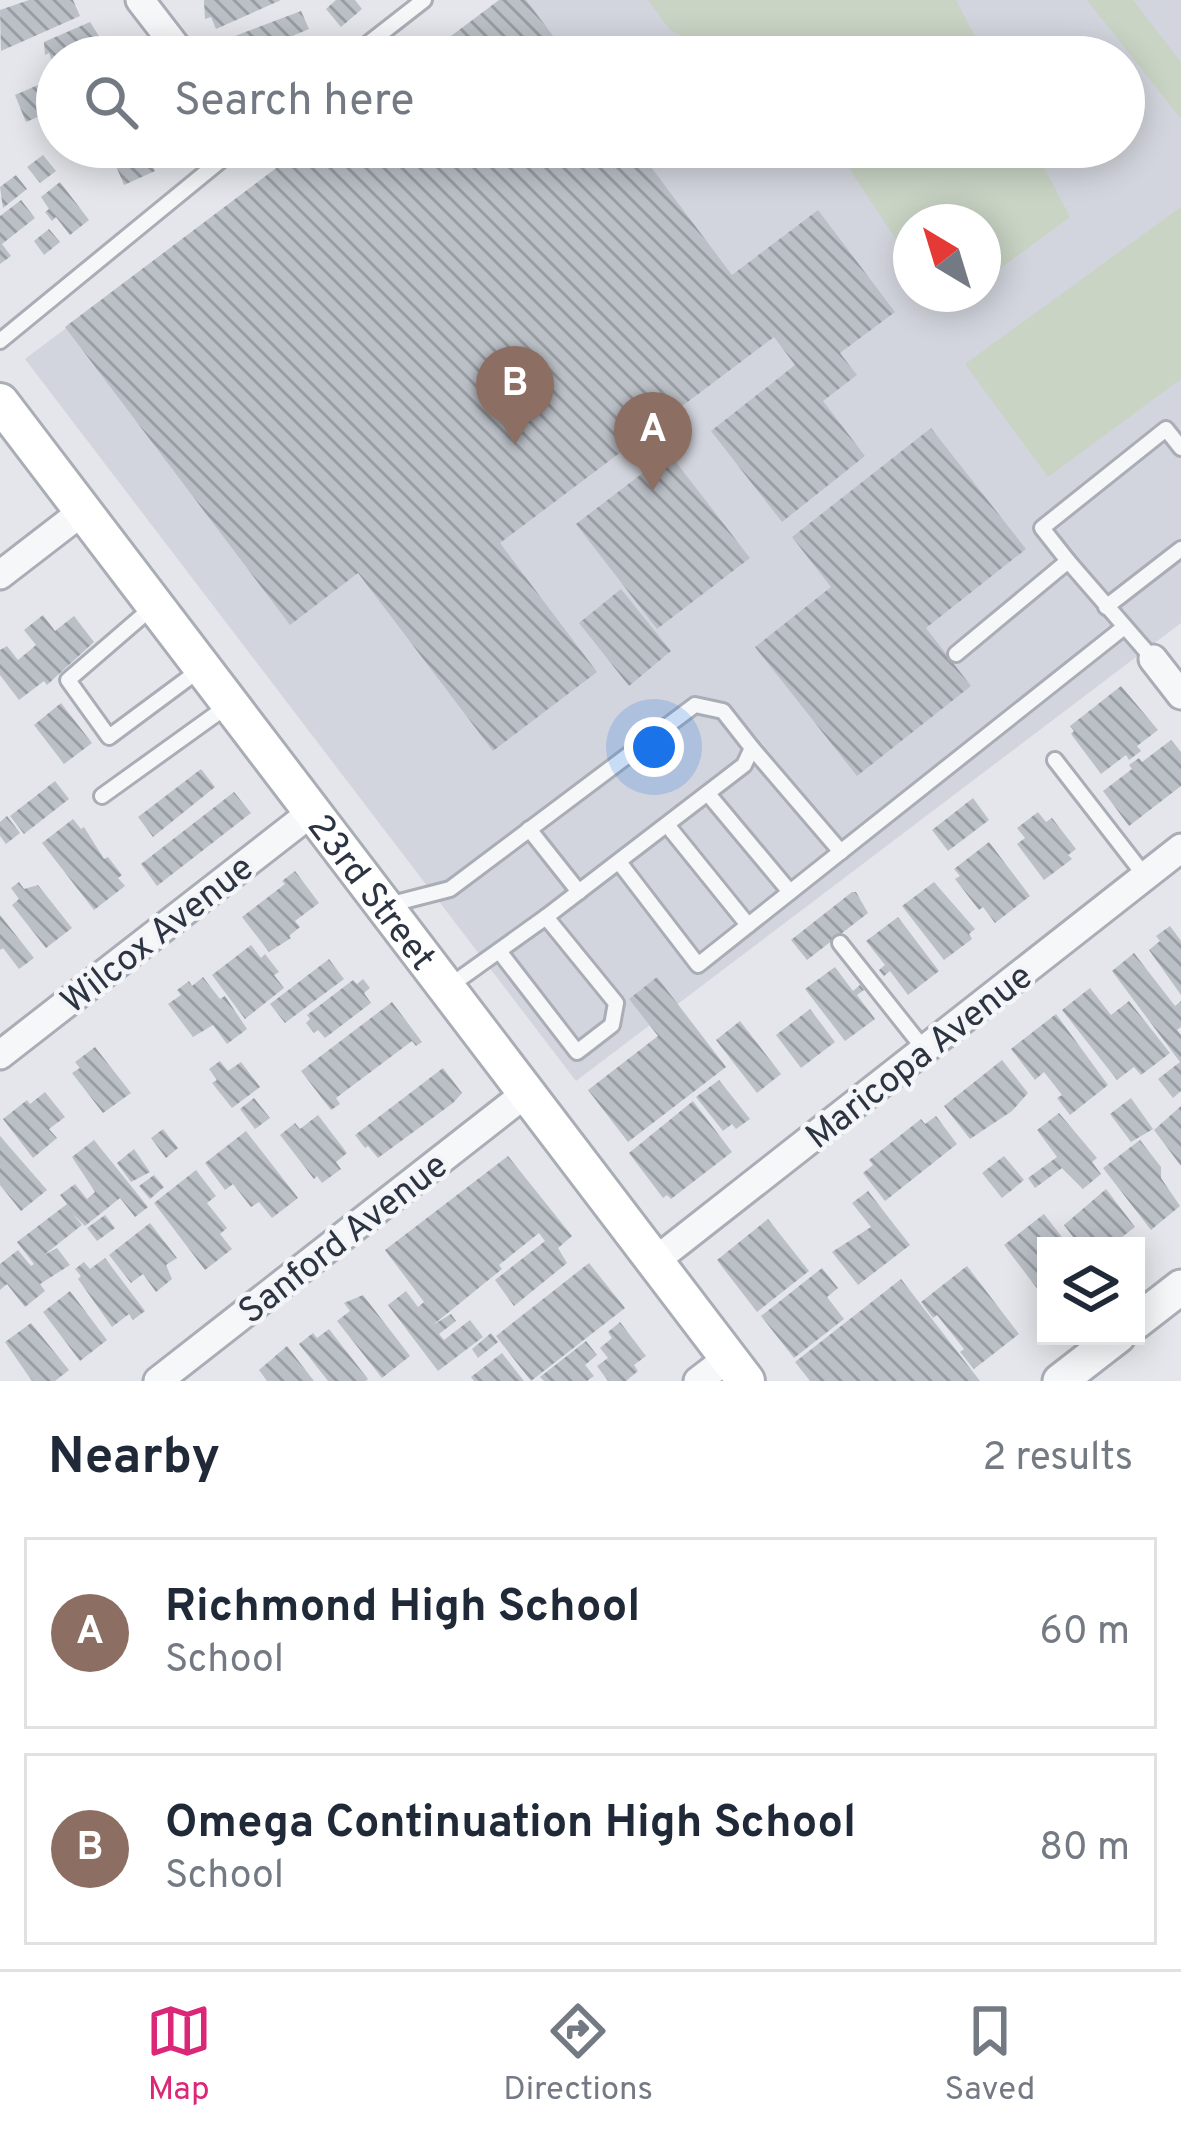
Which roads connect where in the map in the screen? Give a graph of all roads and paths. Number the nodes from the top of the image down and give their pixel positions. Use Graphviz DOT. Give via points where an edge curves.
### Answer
graph roads {
  1 [pos="140,0"];
  2 [pos="424,0"];
  3 [pos="168,36"];
  4 [pos="378,36"];
  5 [pos="211,168"];
  6 [pos="0,341"];
  7 [pos="0,402"];
  8 [pos="1181,448"];
  9 [pos="83,511"];
  10 [pos="1181,549"];
  11 [pos="1068,561"];
  12 [pos="0,575"];
  13 [pos="155,605"];
  14 [pos="1106,607"];
  15 [pos="1124,628"];
  16 [pos="956,654"];
  17 [pos="1153,659"];
  18 [pos="202,668"];
  19 [pos="1181,695"];
  20 [pos="230,704"];
  21 [pos="752,748"];
  22 [pos="1055,760"];
  23 [pos="709,795"];
  24 [pos="101,796"];
  25 [pos="312,812"];
  26 [pos="668,826"];
  27 [pos="529,829"];
  28 [pos="1181,848"];
  29 [pos="842,852"];
  30 [pos="619,862"];
  31 [pos="1145,877"];
  32 [pos="579,892"];
  33 [pos="790,892"];
  34 [pos="383,906"];
  35 [pos="546,916"];
  36 [pos="748,925"];
  37 [pos="840,943"];
  38 [pos="499,951"];
  39 [pos="446,988"];
  40 [pos="925,1049"];
  41 [pos="0,1055"];
  42 [pos="526,1093"];
  43 [pos="655,1261"];
  44 [pos="1181,1286"];
  45 [pos="1145,1315"];
  46 [pos="1106,1345"];
  47 [pos="737,1369"];
  48 [pos="158,1381"];
  49 [pos="698,1381"];
  50 [pos="1060,1381"];
  1 -- 3 [label="street"];
  2 -- 4 [label="lane"];
  5 -- 6 [label="lane"];
  7 -- 9 [label="main road, 23rd Street"];
  8 -- 11 [label="lane" via="1166,429 1042,528"];
  9 -- 12 [label="street"];
  9 -- 13 [label="main road, 23rd Street"];
  10 -- 14 [label="lane"];
  11 -- 14 [label="lane"];
  11 -- 16 [label="lane"];
  13 -- 18 [label="main road, 23rd Street"];
  13 -- 18 [label="lane" via="68,680 109,737"];
  14 -- 15 [label="lane"];
  15 -- 17 [label="lane"];
  15 -- 29 [label="lane"];
  17 -- 19 [label="street"];
  18 -- 20 [label="main road, 23rd Street"];
  20 -- 24 [label="lane"];
  20 -- 25 [label="main road, 23rd Street"];
  21 -- 23 [label="lane"];
  21 -- 27 [label="lane" via="723,711 695,705"];
  21 -- 29 [label="lane"];
  22 -- 31 [label="lane"];
  23 -- 26 [label="lane"];
  23 -- 33 [label="lane"];
  25 -- 34 [label="main road, 23rd Street"];
  25 -- 41 [label="street, Wilcox Avenue"];
  26 -- 30 [label="lane"];
  26 -- 36 [label="lane"];
  27 -- 32 [label="lane"];
  27 -- 34 [label="lane" via="450,889"];
  28 -- 31 [label="street, Maricopa Avenue"];
  29 -- 33 [label="lane"];
  30 -- 32 [label="lane"];
  30 -- 36 [label="lane" via="698,965"];
  31 -- 40 [label="street, Maricopa Avenue"];
  32 -- 35 [label="lane"];
  33 -- 36 [label="lane"];
  34 -- 39 [label="main road, 23rd Street"];
  35 -- 38 [label="lane"];
  35 -- 38 [label="lane" via="616,1003 612,1025 577,1052"];
  37 -- 40 [label="lane"];
  38 -- 39 [label="lane"];
  39 -- 42 [label="main road, 23rd Street"];
  40 -- 43 [label="street, Maricopa Avenue"];
  42 -- 43 [label="main road, 23rd Street"];
  42 -- 48 [label="street, Sanford Avenue"];
  43 -- 47 [label="main road, 23rd Street"];
  44 -- 45 [label="street"];
  46 -- 50 [label="street"];
  47 -- 49 [label="street"];
}
